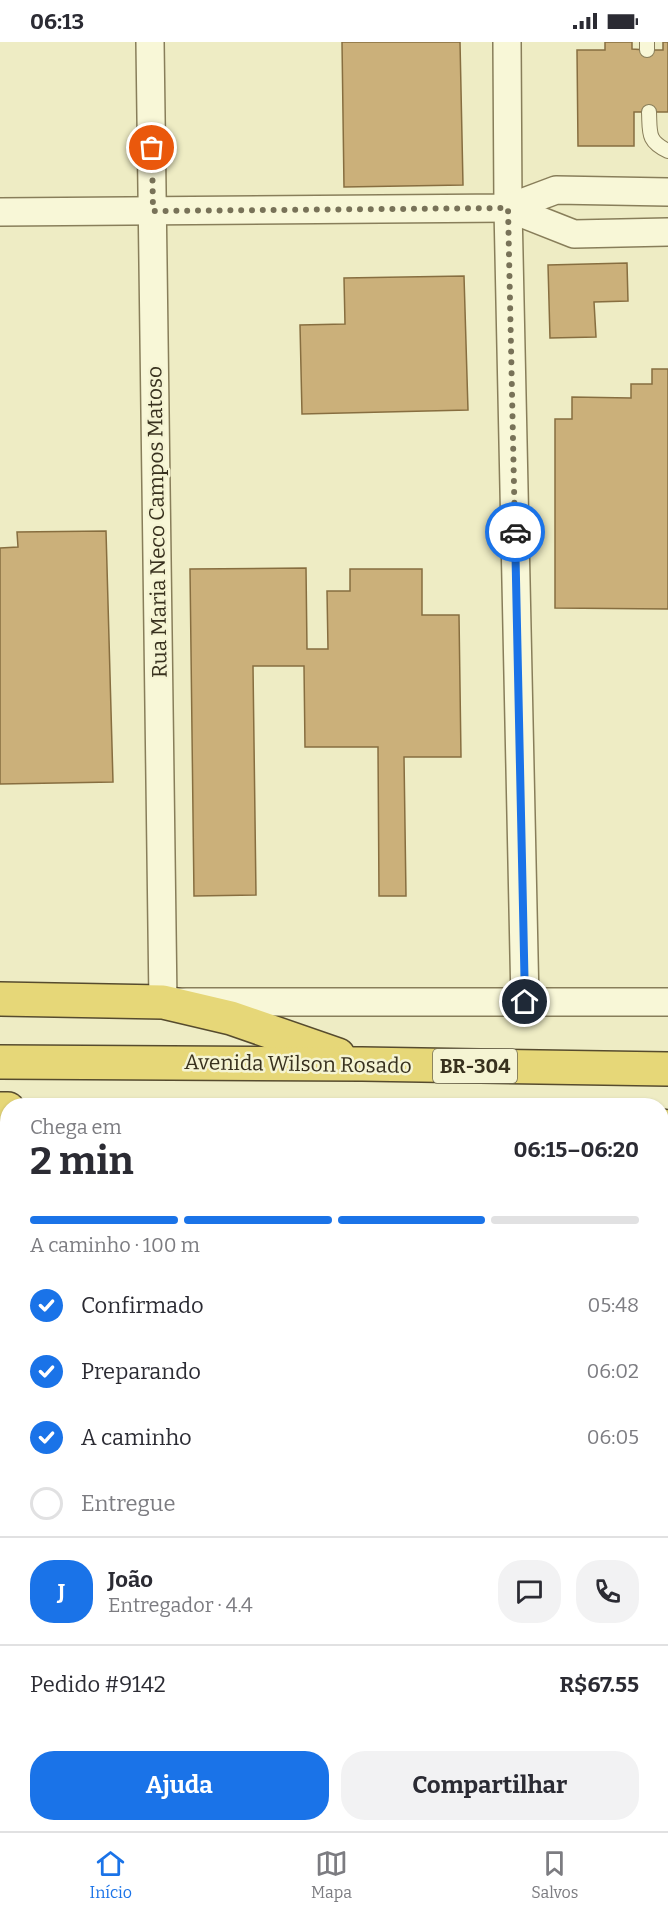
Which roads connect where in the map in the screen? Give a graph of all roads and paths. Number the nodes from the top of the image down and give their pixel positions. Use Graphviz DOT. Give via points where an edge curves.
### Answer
graph roads {
  1 [pos="150,42"];
  2 [pos="507,42"];
  3 [pos="649,112"];
  4 [pos="668,151"];
  5 [pos="668,192"];
  6 [pos="508,208"];
  7 [pos="153,211"];
  8 [pos="0,212"];
  9 [pos="668,232"];
  10 [pos="0,999"];
  11 [pos="163,1002"];
  12 [pos="525,1002"];
  13 [pos="668,1002"];
  14 [pos="0,1062"];
  15 [pos="362,1064"];
  16 [pos="668,1069"];
  1 -- 7 [label="street, Rua Maria Neco Campos Matoso"];
  2 -- 6 [label="street"];
  3 -- 4 [label="lane" via="650,137"];
  5 -- 6 [label="street" via="556,190"];
  6 -- 7 [label="street"];
  6 -- 9 [label="street" via="574,234"];
  6 -- 12 [label="street"];
  7 -- 8 [label="street"];
  7 -- 11 [label="street, Rua Maria Neco Campos Matoso"];
  10 -- 11 [label="highway"];
  11 -- 12 [label="street"];
  11 -- 15 [label="highway" via="231,1018"];
  12 -- 13 [label="street"];
  14 -- 15 [label="highway, Avenida Wilson Rosado / BR-304"];
  15 -- 16 [label="highway, Avenida Wilson Rosado / BR-304"];
}
